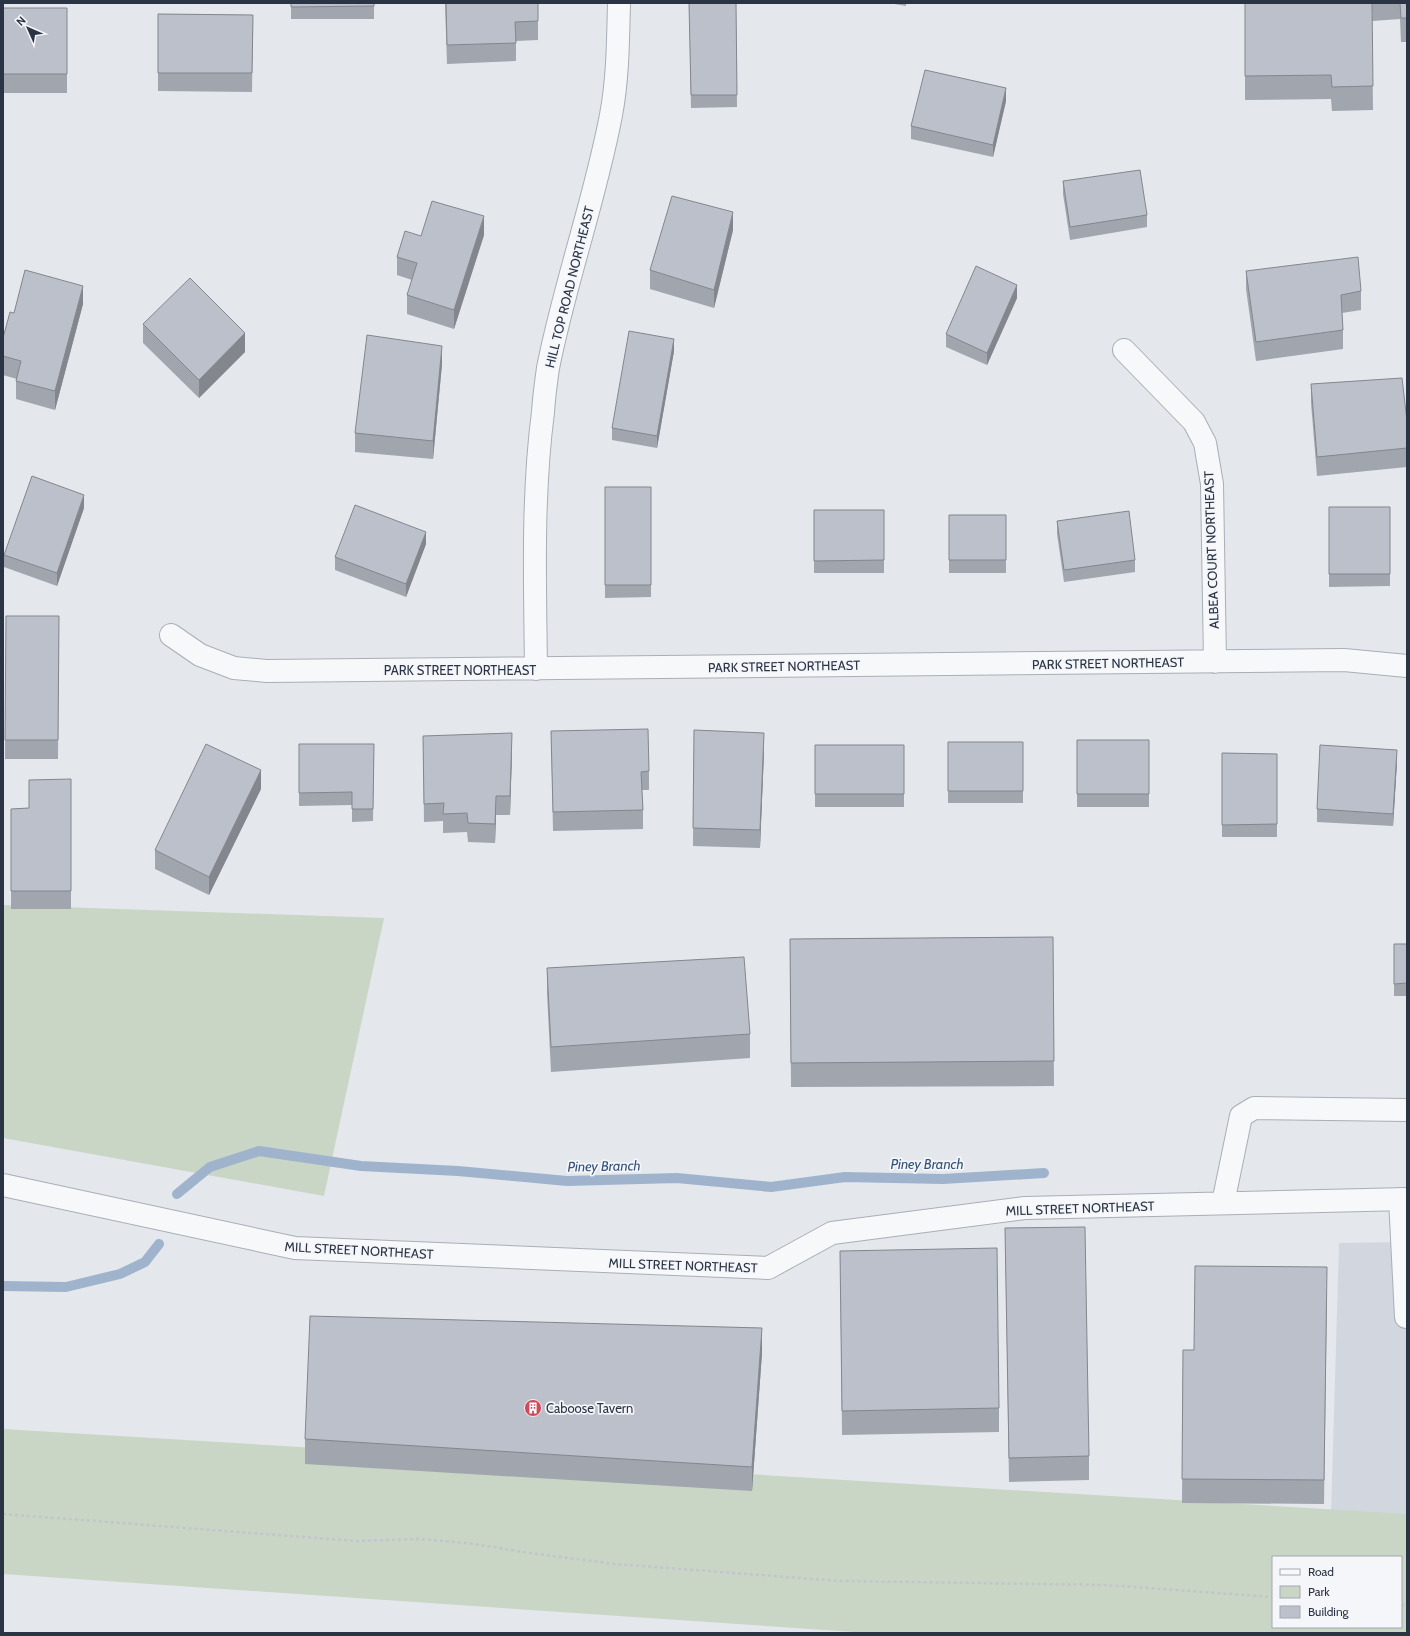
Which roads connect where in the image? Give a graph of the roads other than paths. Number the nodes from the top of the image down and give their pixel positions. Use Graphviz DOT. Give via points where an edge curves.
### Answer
graph roads {
  1 [pos="619,3"];
  2 [pos="1124,350"];
  3 [pos="171,635"];
  4 [pos="1215,662"];
  5 [pos="1407,666"];
  6 [pos="536,669"];
  7 [pos="1407,1110"];
  8 [pos="3,1185"];
  9 [pos="1403,1199"];
  10 [pos="1223,1203"];
  11 [pos="1407,1317"];
  1 -- 6 [label="street, HILL TOP ROAD NORTHEAST" via="618,56 611,113 594,189 558,318 548,370 538,450 534,527"];
  2 -- 4 [label="street, ALBEA COURT NORTHEAST" via="1194,422 1204,443 1212,484"];
  3 -- 6 [label="street, PARK STREET NORTHEAST" via="200,656 234,668 261,671"];
  4 -- 5 [label="street, PARK STREET NORTHEAST" via="1344,660"];
  4 -- 6 [label="street, PARK STREET NORTHEAST"];
  7 -- 10 [label="street" via="1254,1108 1242,1116"];
  8 -- 10 [label="street, MILL STREET NORTHEAST" via="295,1248 768,1268 832,1233 1025,1208"];
  9 -- 10 [label="street, MILL STREET NORTHEAST"];
  9 -- 11 [label="street"];
}
